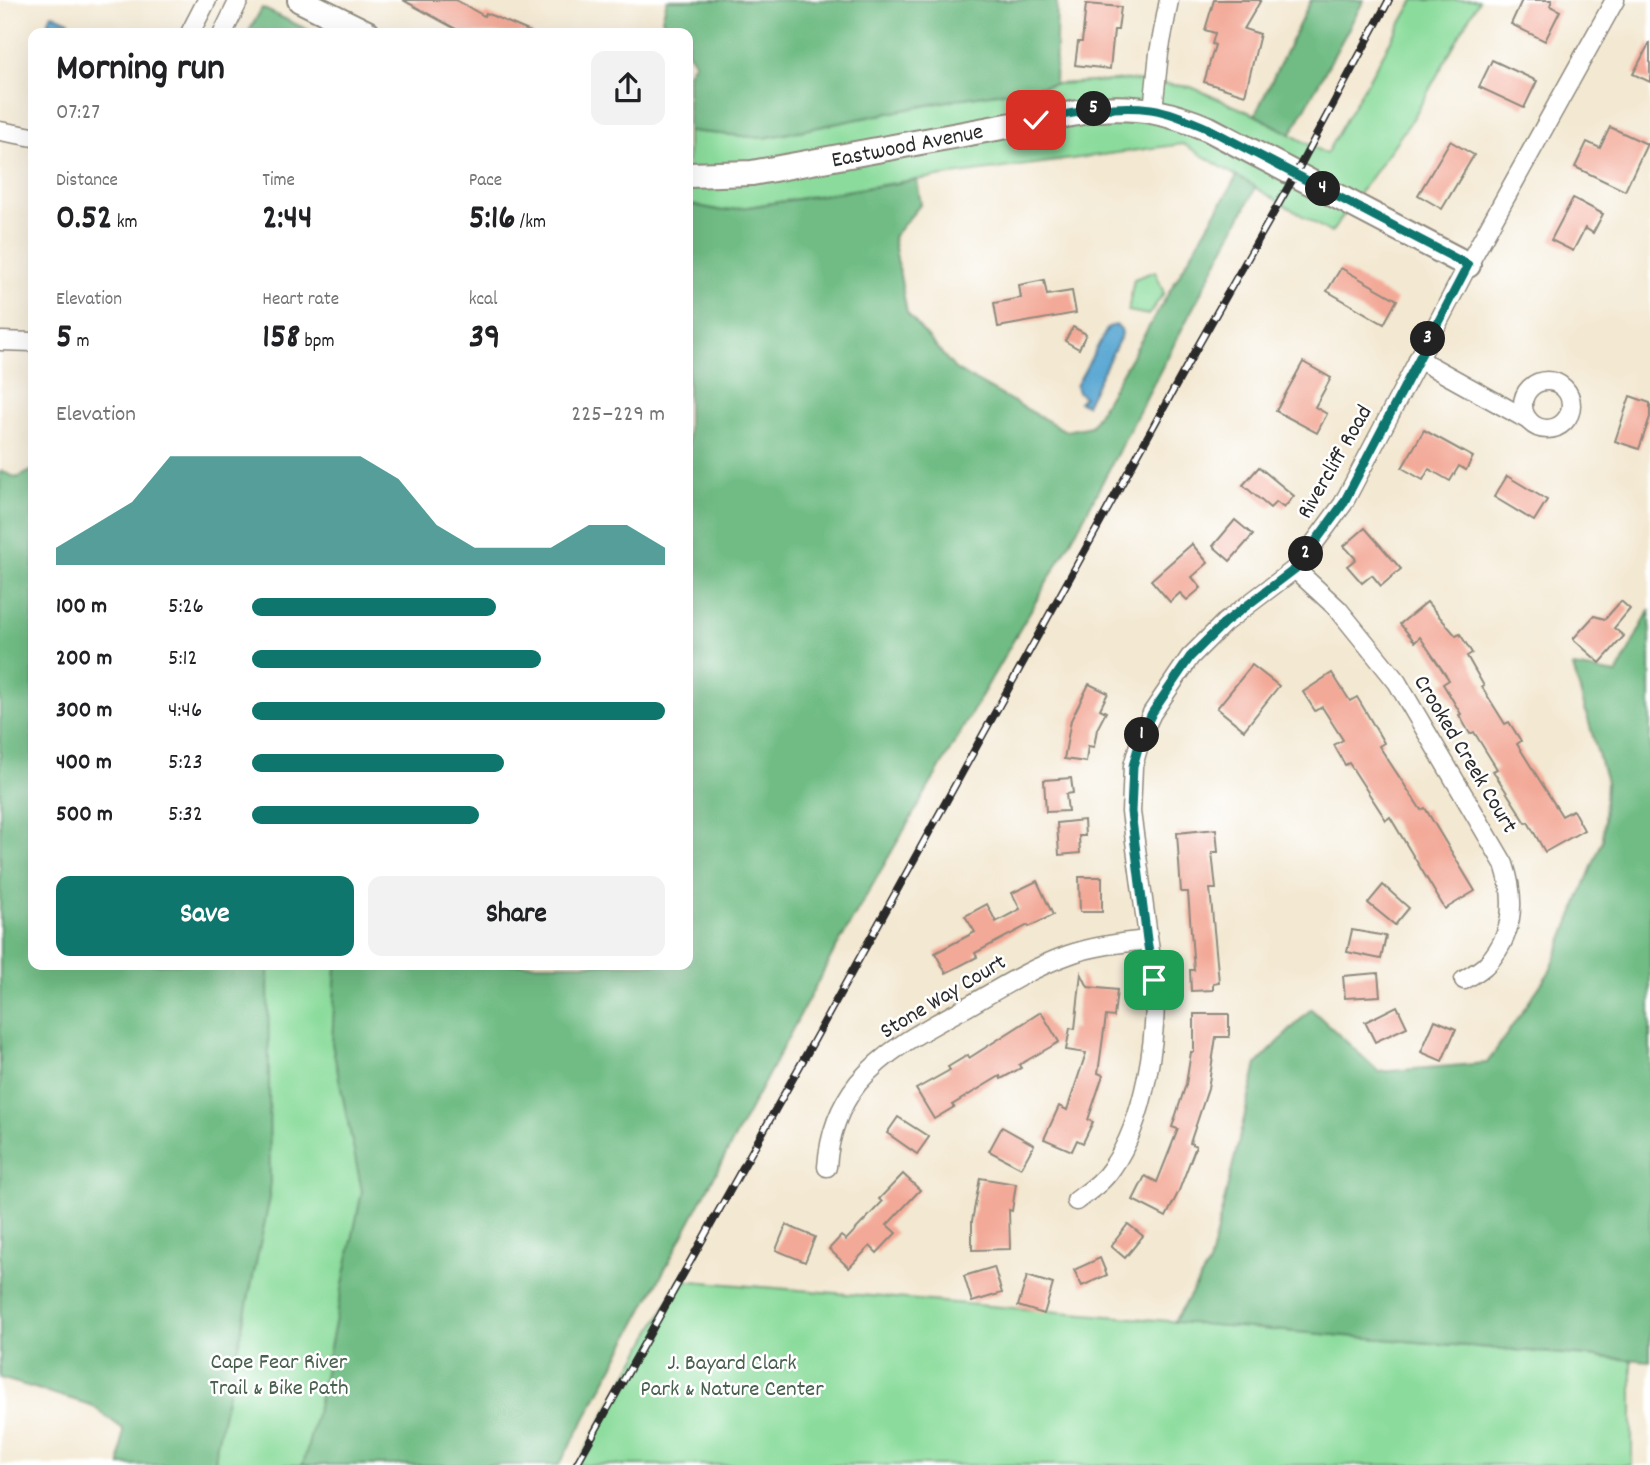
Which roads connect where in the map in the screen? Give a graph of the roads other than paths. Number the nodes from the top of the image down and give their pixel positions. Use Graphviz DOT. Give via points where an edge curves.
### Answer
graph roads {
  1 [pos="207,0"];
  2 [pos="239,0"];
  3 [pos="300,0"];
  4 [pos="1169,0"];
  5 [pos="1615,0"];
  6 [pos="193,28"];
  7 [pos="225,28"];
  8 [pos="357,28"];
  9 [pos="1153,110"];
  10 [pos="0,131"];
  11 [pos="28,136"];
  12 [pos="693,175"];
  13 [pos="1468,265"];
  14 [pos="0,341"];
  15 [pos="28,342"];
  16 [pos="1418,359"];
  17 [pos="1528,420"];
  18 [pos="1295,569"];
  19 [pos="1147,940"];
  20 [pos="1464,980"];
  21 [pos="827,1167"];
  22 [pos="1076,1202"];
  1 -- 6 [label="street"];
  2 -- 7 [label="street"];
  3 -- 8 [label="street"];
  4 -- 9 [label="street"];
  5 -- 13 [label="street, Rivercliff Road"];
  9 -- 12 [label="street, Eastwood Avenue" via="1099,108 752,173"];
  9 -- 13 [label="street, Eastwood Avenue" via="1209,129"];
  10 -- 11 [label="street"];
  13 -- 16 [label="street, Rivercliff Road"];
  14 -- 15 [label="street"];
  16 -- 17 [label="street"];
  16 -- 18 [label="street, Rivercliff Road" via="1343,504"];
  18 -- 19 [label="street, Rivercliff Road" via="1224,623 1190,657 1142,734 1133,766 1131,812"];
  18 -- 20 [label="street, Crooked Creek Court" via="1338,609 1398,682 1504,864 1512,887 1508,927 1486,966"];
  19 -- 21 [label="street, Stone Way Court" via="1090,948 1037,967 898,1047 871,1068 844,1104"];
  19 -- 22 [label="street, Rivercliff Road" via="1156,1003 1148,1070 1114,1166"];
}
